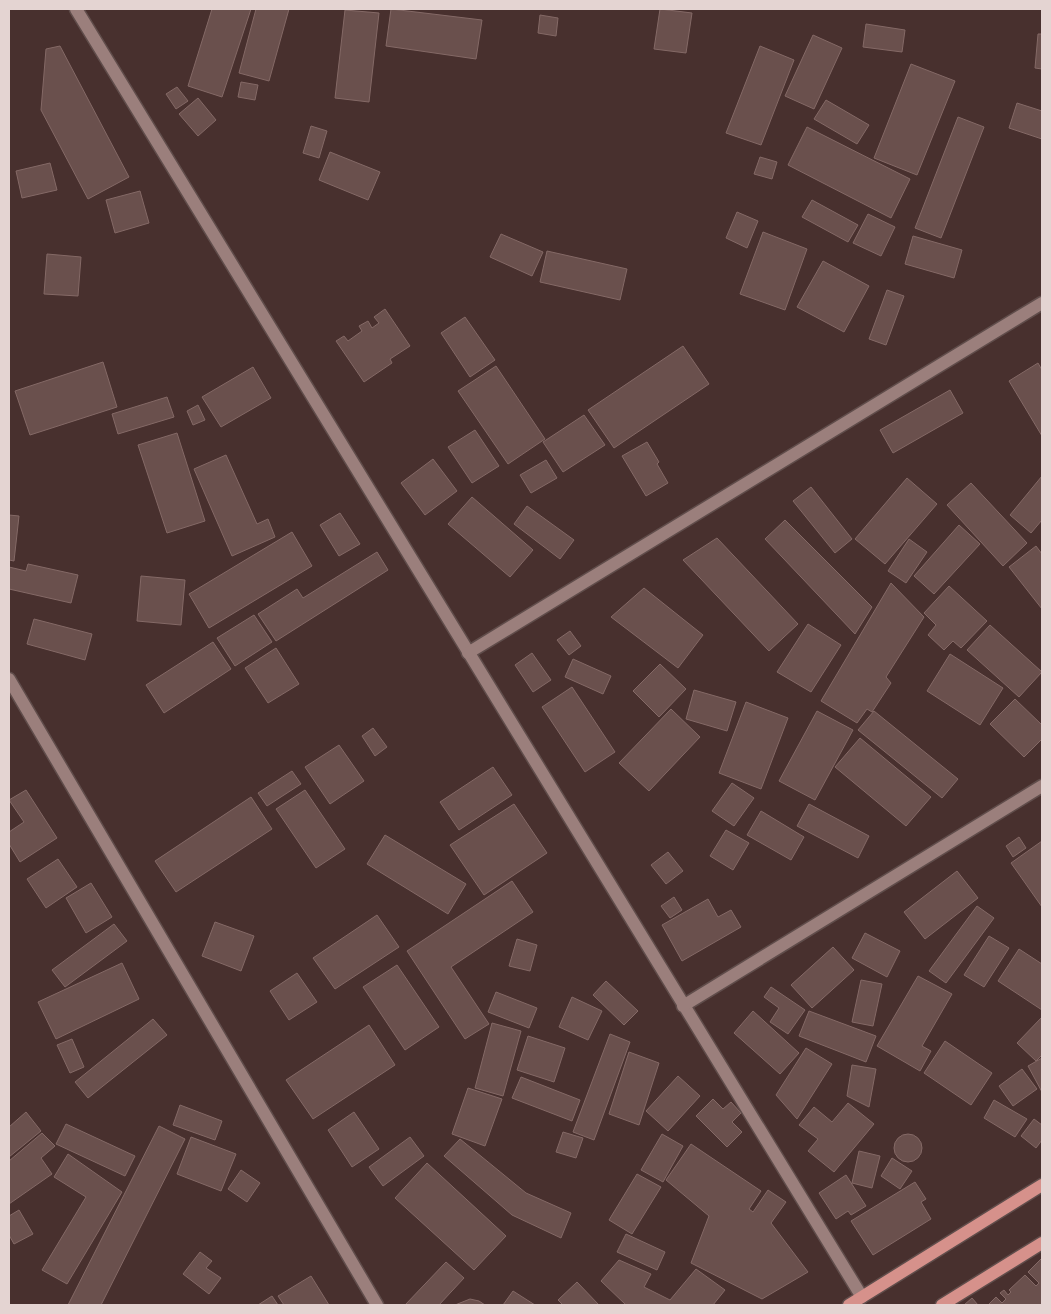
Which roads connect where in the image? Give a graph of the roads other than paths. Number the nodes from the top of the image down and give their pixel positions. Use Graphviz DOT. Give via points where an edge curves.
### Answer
graph roads {
  1 [pos="76,9"];
  2 [pos="1042,303"];
  3 [pos="468,653"];
  4 [pos="9,679"];
  5 [pos="1042,786"];
  6 [pos="683,1006"];
  7 [pos="1042,1185"];
  8 [pos="1042,1243"];
  9 [pos="862,1298"];
  10 [pos="378,1305"];
  11 [pos="849,1305"];
  12 [pos="942,1305"];
  1 -- 3 [label="street"];
  2 -- 3 [label="street"];
  3 -- 6 [label="street"];
  4 -- 10 [label="street"];
  5 -- 6 [label="street"];
  6 -- 9 [label="street"];
  7 -- 9 [label="main road"];
  8 -- 12 [label="main road"];
  9 -- 11 [label="main road"];
}
